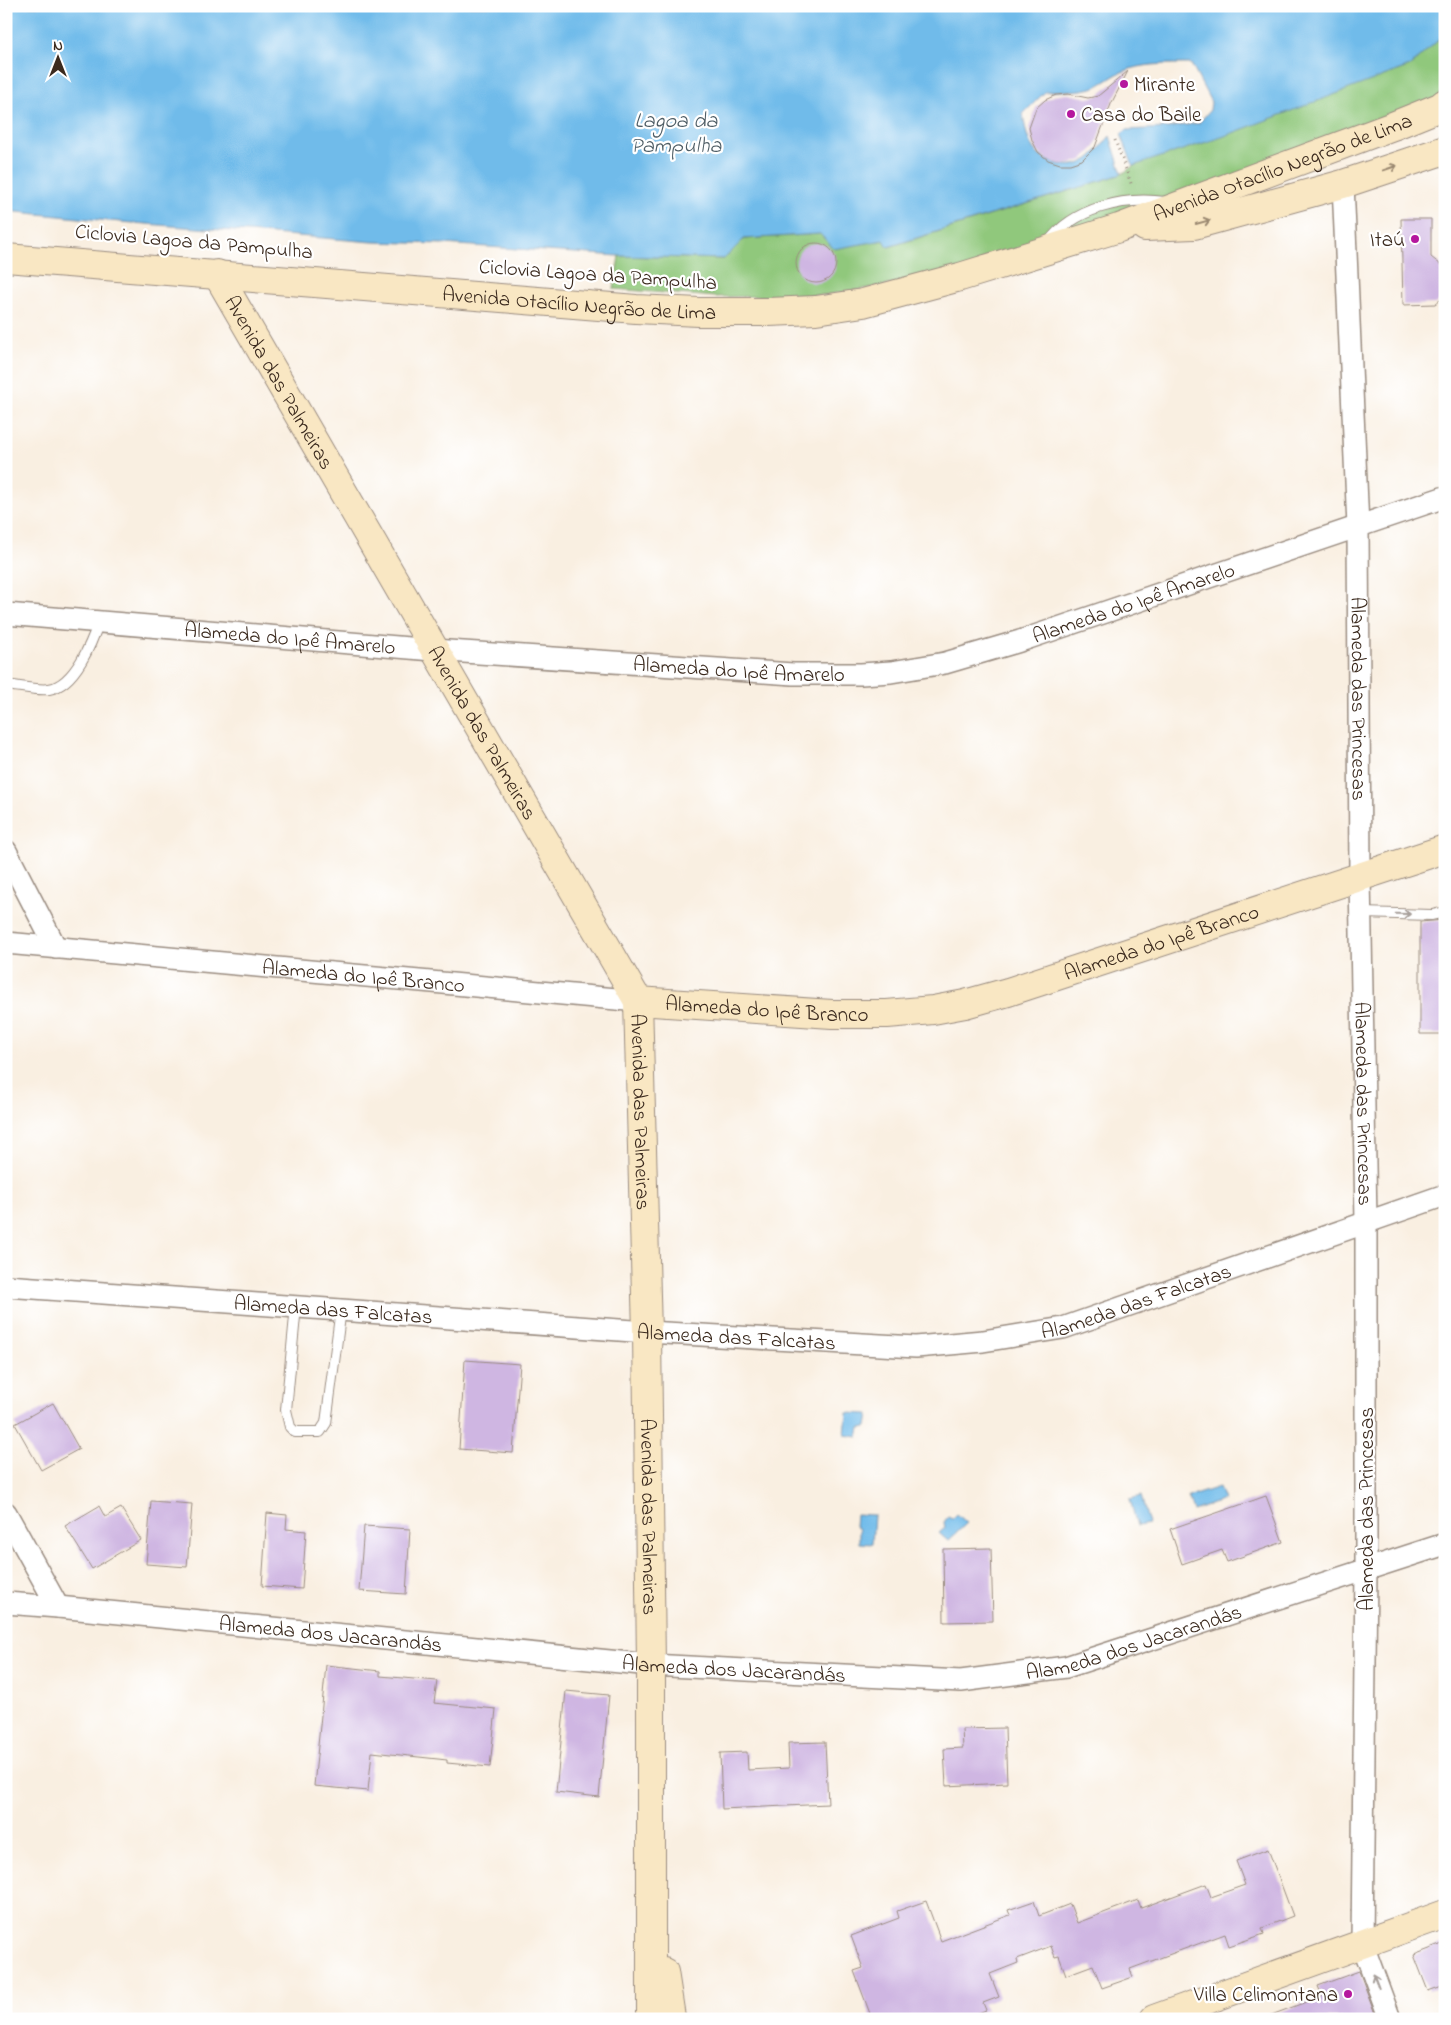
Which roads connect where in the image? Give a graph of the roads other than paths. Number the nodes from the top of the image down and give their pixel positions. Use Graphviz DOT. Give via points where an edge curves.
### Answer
graph roads {
  1 [pos="1445,103"];
  2 [pos="1392,126"];
  3 [pos="1445,150"];
  4 [pos="1344,184"];
  5 [pos="1184,204"];
  6 [pos="1120,228"];
  7 [pos="1042,252"];
  8 [pos="14,257"];
  9 [pos="217,274"];
  10 [pos="1445,497"];
  11 [pos="1358,527"];
  12 [pos="6,614"];
  13 [pos="99,622"];
  14 [pos="433,650"];
  15 [pos="6,684"];
  16 [pos="1445,849"];
  17 [pos="6,851"];
  18 [pos="1360,876"];
  19 [pos="1445,912"];
  20 [pos="1361,913"];
  21 [pos="6,943"];
  22 [pos="56,948"];
  23 [pos="638,1001"];
  24 [pos="1445,1195"];
  25 [pos="1366,1222"];
  26 [pos="6,1286"];
  27 [pos="296,1306"];
  28 [pos="341,1309"];
  29 [pos="646,1332"];
  30 [pos="6,1513"];
  31 [pos="1445,1544"];
  32 [pos="1366,1569"];
  33 [pos="6,1603"];
  34 [pos="58,1607"];
  35 [pos="651,1666"];
  36 [pos="1445,1914"];
  37 [pos="1362,1943"];
  38 [pos="657,2017"];
  39 [pos="1154,2019"];
  40 [pos="1390,2019"];
  1 -- 2 [label="street, Avenida Otacílio Negrão de Lima"];
  2 -- 4 [label="street" via="1379,139 1351,155 1344,166"];
  2 -- 5 [label="street, Avenida Otacílio Negrão de Lima"];
  4 -- 3 [label="street, Avenida Otacílio Negrão de Lima, one-way"];
  6 -- 4 [label="street, Avenida Otacílio Negrão de Lima, one-way" via="1194,225"];
  4 -- 11 [label="street, Alameda das Princesas"];
  5 -- 6 [label="street, Avenida Otacílio Negrão de Lima"];
  5 -- 7 [label="lane" via="1156,200 1099,207 1076,218 1053,236"];
  6 -- 7 [label="street, Avenida Otacílio Negrão de Lima"];
  7 -- 9 [label="street, Avenida Otacílio Negrão de Lima" via="863,303 816,310 768,312 636,309"];
  8 -- 9 [label="street, Avenida Otacílio Negrão de Lima"];
  9 -- 14 [label="street, Avenida das Palmeiras"];
  10 -- 11 [label="street, Alameda do Ipê Amarelo"];
  11 -- 14 [label="street, Alameda do Ipê Amarelo" via="1020,641 944,662 891,672 793,674"];
  11 -- 18 [label="street, Alameda das Princesas"];
  12 -- 13 [label="street, Alameda do Ipê Amarelo"];
  13 -- 14 [label="street, Alameda do Ipê Amarelo"];
  13 -- 15 [label="lane" via="87,653 61,684 50,689"];
  14 -- 23 [label="street, Avenida das Palmeiras"];
  16 -- 18 [label="street, Alameda do Ipê Branco"];
  17 -- 22 [label="street"];
  18 -- 20 [label="street, Alameda das Princesas"];
  18 -- 23 [label="street, Alameda do Ipê Branco" via="1008,992 933,1010 832,1014"];
  20 -- 19 [label="lane, one-way"];
  20 -- 25 [label="street, Alameda das Princesas"];
  21 -- 22 [label="street, Alameda do Ipê Branco"];
  22 -- 23 [label="street, Alameda do Ipê Branco"];
  23 -- 29 [label="street, Avenida das Palmeiras"];
  24 -- 25 [label="street, Alameda das Falcatas"];
  25 -- 29 [label="street, Alameda das Falcatas" via="1063,1328 983,1341 916,1347"];
  25 -- 32 [label="street, Alameda das Princesas"];
  26 -- 27 [label="street, Alameda das Falcatas"];
  27 -- 28 [label="street, Alameda das Falcatas"];
  27 -- 28 [label="lane" via="286,1410 290,1427 296,1432 320,1432 326,1423"];
  28 -- 29 [label="street, Alameda das Falcatas"];
  29 -- 35 [label="street, Avenida das Palmeiras"];
  30 -- 34 [label="street"];
  31 -- 32 [label="street, Alameda dos Jacarandás"];
  32 -- 35 [label="street, Alameda dos Jacarandás" via="1066,1667 1037,1671 961,1681"];
  32 -- 37 [label="street, Alameda das Princesas"];
  33 -- 34 [label="street, Alameda dos Jacarandás"];
  34 -- 35 [label="street, Alameda dos Jacarandás"];
  35 -- 38 [label="street, Avenida das Palmeiras" via="651,1882"];
  36 -- 37 [label="street"];
  37 -- 39 [label="street"];
  40 -- 37 [label="street, Alameda das Princesas, one-way"];
}
